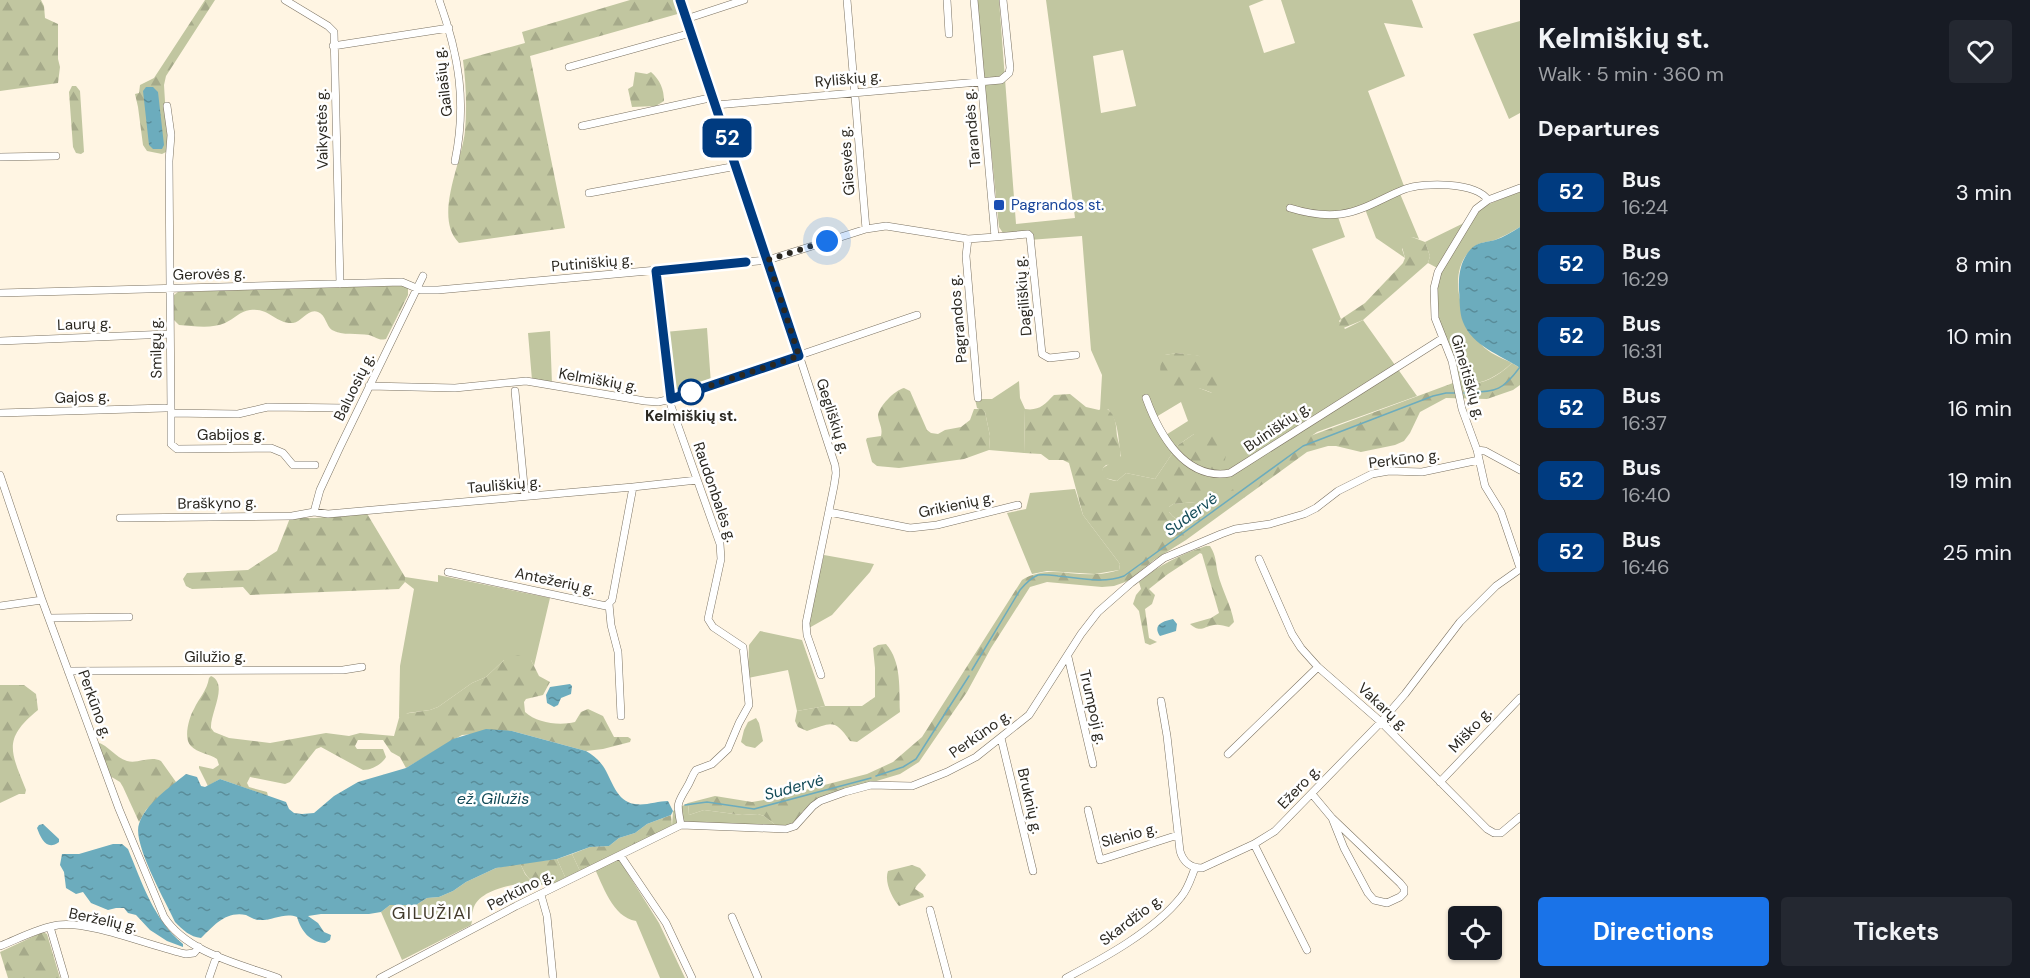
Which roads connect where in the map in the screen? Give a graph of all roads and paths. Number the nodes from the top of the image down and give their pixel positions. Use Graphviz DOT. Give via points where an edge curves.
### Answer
graph roads {
  1 [pos="285,0"];
  2 [pos="439,0"];
  3 [pos="680,0"];
  4 [pos="744,0"];
  5 [pos="847,0"];
  6 [pos="947,0"];
  7 [pos="974,0"];
  8 [pos="1002,0"];
  9 [pos="686,19"];
  10 [pos="449,28"];
  11 [pos="691,33"];
  12 [pos="949,34"];
  13 [pos="333,46"];
  14 [pos="568,68"];
  15 [pos="981,81"];
  16 [pos="855,92"];
  17 [pos="715,101"];
  18 [pos="167,106"];
  19 [pos="582,126"];
  20 [pos="56,156"];
  21 [pos="0,157"];
  22 [pos="455,161"];
  23 [pos="737,166"];
  24 [pos="1520,188"];
  25 [pos="589,193"];
  26 [pos="1488,201"];
  27 [pos="1290,208"];
  28 [pos="866,229"];
  29 [pos="995,237"];
  30 [pos="968,239"];
  31 [pos="768,260"];
  32 [pos="656,271"];
  33 [pos="423,276"];
  34 [pos="340,284"];
  35 [pos="169,288"];
  36 [pos="417,288"];
  37 [pos="0,293"];
  38 [pos="917,315"];
  39 [pos="169,334"];
  40 [pos="1443,338"];
  41 [pos="0,341"];
  42 [pos="1076,355"];
  43 [pos="799,356"];
  44 [pos="369,386"];
  45 [pos="515,391"];
  46 [pos="978,398"];
  47 [pos="1146,398"];
  48 [pos="671,399"];
  49 [pos="346,408"];
  50 [pos="168,411"];
  51 [pos="0,413"];
  52 [pos="1477,450"];
  53 [pos="1479,459"];
  54 [pos="315,465"];
  55 [pos="1520,470"];
  56 [pos="0,475"];
  57 [pos="697,480"];
  58 [pos="633,487"];
  59 [pos="525,496"];
  60 [pos="1018,505"];
  61 [pos="314,512"];
  62 [pos="829,512"];
  63 [pos="120,518"];
  64 [pos="1259,559"];
  65 [pos="1520,568"];
  66 [pos="448,572"];
  67 [pos="42,600"];
  68 [pos="609,604"];
  69 [pos="0,606"];
  70 [pos="129,617"];
  71 [pos="49,618"];
  72 [pos="1068,657"];
  73 [pos="362,667"];
  74 [pos="1318,667"];
  75 [pos="68,671"];
  76 [pos="821,675"];
  77 [pos="1520,698"];
  78 [pos="1161,701"];
  79 [pos="621,716"];
  80 [pos="1381,722"];
  81 [pos="1001,738"];
  82 [pos="1228,754"];
  83 [pos="1093,764"];
  84 [pos="1440,782"];
  85 [pos="1312,794"];
  86 [pos="1088,810"];
  87 [pos="1520,817"];
  88 [pos="1332,818"];
  89 [pos="681,825"];
  90 [pos="1178,835"];
  91 [pos="1254,844"];
  92 [pos="620,855"];
  93 [pos="1196,868"];
  94 [pos="1033,871"];
  95 [pos="541,895"];
  96 [pos="930,910"];
  97 [pos="732,917"];
  98 [pos="50,927"];
  99 [pos="0,946"];
  100 [pos="199,947"];
  101 [pos="1307,950"];
  102 [pos="216,955"];
  103 [pos="65,978"];
  104 [pos="208,978"];
  105 [pos="279,978"];
  106 [pos="380,978"];
  107 [pos="553,978"];
  108 [pos="692,978"];
  109 [pos="758,978"];
  110 [pos="948,978"];
  111 [pos="1066,978"];
  1 -- 13 [label="street, Vaikystės g." via="328,26 334,32"];
  2 -- 10 [label="street, Gailašių g."];
  3 -- 9 [label="street, Gegliškių g."];
  4 -- 9 [label="street"];
  5 -- 16 [label="street, Giesvės g."];
  6 -- 12 [label="street"];
  7 -- 15 [label="street, Tarandės g."];
  8 -- 15 [label="street" via="1009,73 1001,80"];
  9 -- 11 [label="street, Gegliškių g."];
  10 -- 13 [label="street"];
  10 -- 22 [label="street, Gailašių g." via="462,105"];
  11 -- 14 [label="street"];
  11 -- 17 [label="street, Gegliškių g."];
  13 -- 34 [label="street, Vaikystės g."];
  15 -- 16 [label="street, Ryliškių g."];
  15 -- 29 [label="street, Tarandės g."];
  16 -- 17 [label="street, Ryliškių g."];
  16 -- 28 [label="street, Giesvės g."];
  17 -- 19 [label="street, Ryliškių g."];
  17 -- 23 [label="street, Gegliškių g."];
  18 -- 35 [label="street, Smilgų g." via="171,135"];
  20 -- 21 [label="street"];
  23 -- 25 [label="street"];
  23 -- 31 [label="street, Gegliškių g."];
  24 -- 26 [label="street, Gineitiškių g."];
  26 -- 27 [label="street" via="1464,186 1422,185 1341,214"];
  26 -- 40 [label="street, Gineitiškių g." via="1471,214 1435,280 1434,313"];
  28 -- 30 [label="street, Putiniškių g." via="894,226"];
  28 -- 31 [label="street, Putiniškių g."];
  29 -- 30 [label="street, Putiniškių g."];
  29 -- 42 [label="street, Dagiliškių g." via="1030,236 1042,354 1049,358"];
  30 -- 46 [label="street, Pagrandos g." via="966,256"];
  31 -- 32 [label="street, Putiniškių g."];
  31 -- 43 [label="street, Gegliškių g."];
  32 -- 36 [label="street, Putiniškių g." via="438,290"];
  32 -- 48 [label="street, Raudonbalės g."];
  33 -- 36 [label="street, Baluosių g."];
  34 -- 35 [label="street, Gerovės g."];
  34 -- 36 [label="street, Gerovės g." via="402,282"];
  35 -- 37 [label="street, Gerovės g."];
  35 -- 39 [label="street, Smilgų g."];
  36 -- 44 [label="street, Baluosių g."];
  38 -- 43 [label="street, Kelmiškių g."];
  39 -- 41 [label="street, Laurų g."];
  39 -- 50 [label="street, Smilgų g."];
  40 -- 47 [label="street, Buiniškių g." via="1230,473 1206,472 1184,460 1162,433"];
  40 -- 52 [label="street, Gineitiškių g."];
  43 -- 48 [label="street, Kelmiškių g."];
  43 -- 62 [label="street, Gegliškių g." via="835,465"];
  44 -- 48 [label="street, Kelmiškių g." via="455,388 526,381 645,402"];
  44 -- 61 [label="street, Baluosių g."];
  45 -- 59 [label="street"];
  48 -- 57 [label="street, Raudonbalės g."];
  49 -- 50 [label="street" via="268,407 238,414"];
  50 -- 51 [label="street, Gajos g."];
  50 -- 54 [label="street, Gabijos g." via="171,444 177,449 270,448 283,453 293,465"];
  52 -- 53 [label="street, Gineitiškių g."];
  52 -- 55 [label="street"];
  53 -- 65 [label="street, Gineitiškių g." via="1485,486 1501,512"];
  53 -- 72 [label="street, Perkūno g." via="1422,472 1372,474 1338,490 1304,514 1221,534 1164,558 1102,607"];
  56 -- 67 [label="street, Perkūno g."];
  57 -- 58 [label="street, Tauliškių g."];
  57 -- 89 [label="street, Raudonbalės g." via="721,553 708,619 713,627 743,647 749,705 728,749 712,764 693,772 678,802"];
  58 -- 59 [label="street, Tauliškių g."];
  58 -- 68 [label="street, Antežerių g."];
  59 -- 61 [label="street, Tauliškių g." via="328,514"];
  60 -- 62 [label="street, Grikienių g." via="910,528"];
  61 -- 63 [label="street, Braškyno g." via="292,516"];
  62 -- 76 [label="street, Gegliškių g." via="806,623"];
  64 -- 74 [label="street, Vakarų g." via="1292,634"];
  65 -- 80 [label="street, Ežero g." via="1460,622"];
  66 -- 68 [label="street, Antežerių g." via="603,606"];
  67 -- 69 [label="street"];
  67 -- 71 [label="street, Perkūno g."];
  68 -- 79 [label="street" via="618,652"];
  70 -- 71 [label="street"];
  71 -- 75 [label="street, Perkūno g."];
  72 -- 81 [label="street, Perkūno g." via="1029,715"];
  72 -- 83 [label="street, Trumpoji g."];
  73 -- 75 [label="street, Gilužio g."];
  74 -- 80 [label="street, Vakarų g."];
  74 -- 82 [label="street"];
  75 -- 100 [label="street, Perkūno g." via="119,809 165,916 179,935"];
  77 -- 84 [label="street, Miško g."];
  78 -- 90 [label="street"];
  80 -- 84 [label="street, Vakarų g."];
  80 -- 85 [label="street, Ežero g."];
  81 -- 89 [label="street, Perkūno g." via="975,757 918,785 871,785 820,801 795,826 786,829"];
  81 -- 94 [label="street, Bruknių g."];
  84 -- 87 [label="street, Vakarų g." via="1494,833 1504,832"];
  85 -- 88 [label="street"];
  85 -- 91 [label="street, Ežero g." via="1275,831"];
  86 -- 90 [label="street, Slėnio g." via="1100,860"];
  88 -- 88 [label="street" via="1374,900 1387,903 1400,897 1404,893 1400,883"];
  89 -- 92 [label="street, Perkūno g."];
  90 -- 93 [label="street" via="1182,856"];
  91 -- 93 [label="street, Ežero g."];
  91 -- 101 [label="street"];
  92 -- 95 [label="street, Perkūno g."];
  92 -- 108 [label="street" via="666,923"];
  93 -- 111 [label="street, Skardžio g." via="1181,897 1164,914 1126,944"];
  95 -- 106 [label="street, Perkūno g."];
  95 -- 107 [label="street"];
  96 -- 110 [label="street"];
  97 -- 109 [label="street"];
  98 -- 99 [label="street, Berželių g."];
  98 -- 100 [label="street, Berželių g." via="84,927 186,954"];
  98 -- 103 [label="street"];
  100 -- 102 [label="street, Perkūno g."];
  102 -- 104 [label="street"];
  102 -- 105 [label="street, Perkūno g."];
}
